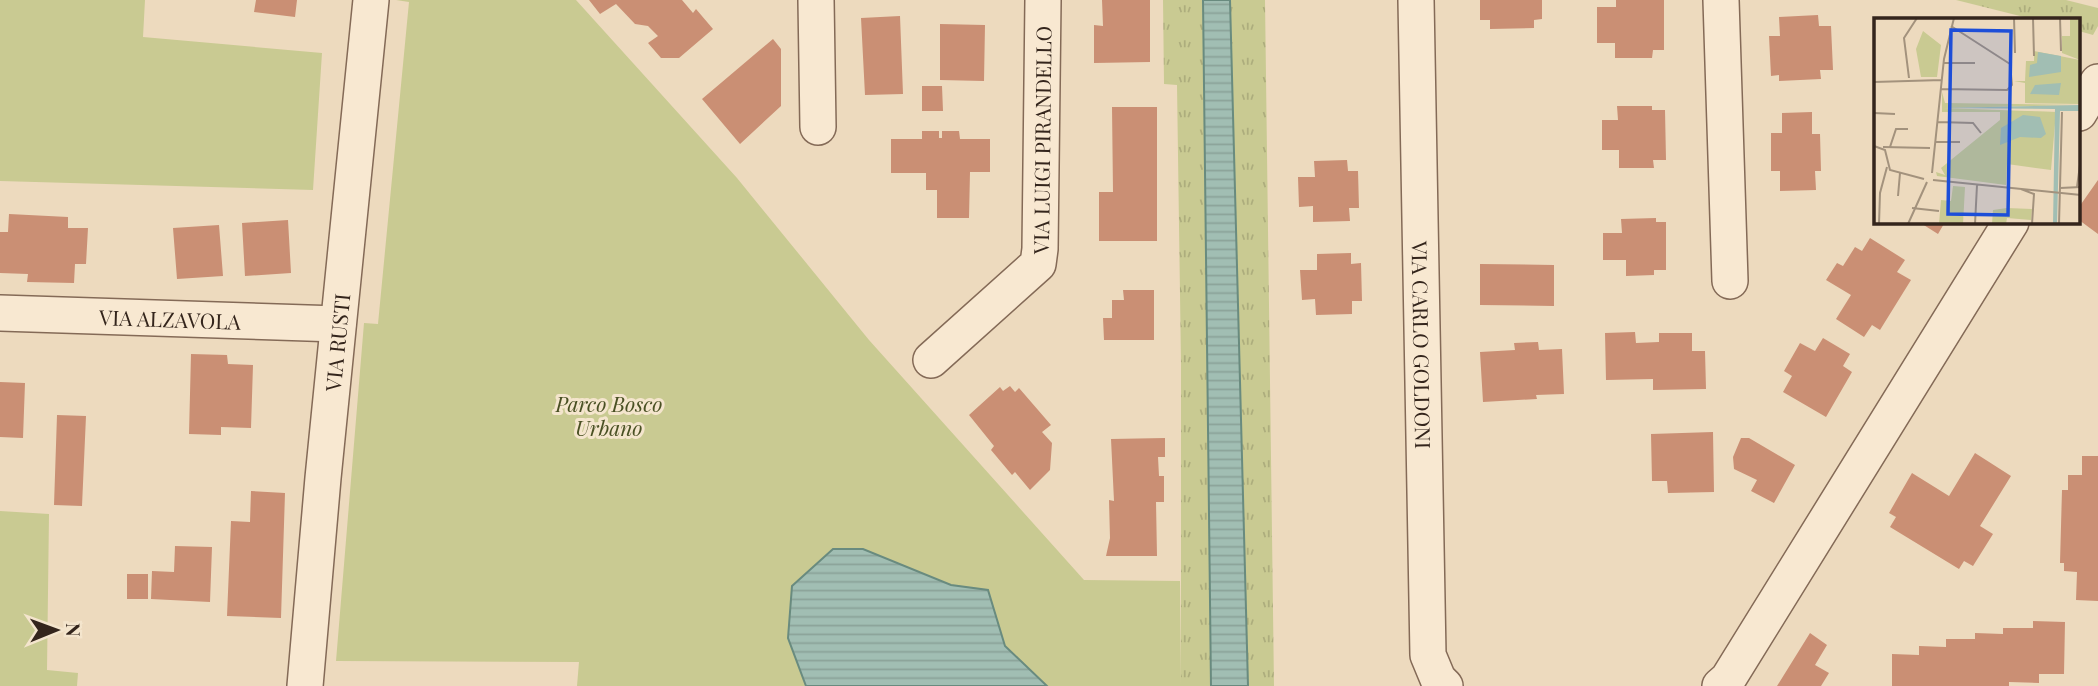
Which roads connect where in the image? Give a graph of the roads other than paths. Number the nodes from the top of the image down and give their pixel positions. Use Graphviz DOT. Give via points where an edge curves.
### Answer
graph roads {
  1 [pos="371,0"];
  2 [pos="816,0"];
  3 [pos="1043,0"];
  4 [pos="1416,0"];
  5 [pos="1721,0"];
  6 [pos="2098,82"];
  7 [pos="2080,111"];
  8 [pos="818,127"];
  9 [pos="2010,224"];
  10 [pos="1730,281"];
  11 [pos="0,313"];
  12 [pos="338,324"];
  13 [pos="931,360"];
  14 [pos="305,686"];
  15 [pos="1445,686"];
  16 [pos="1720,686"];
  1 -- 12 [label="street, VIA RUSTI"];
  2 -- 8 [label="street"];
  3 -- 13 [label="street, VIA LUIGI PIRANDELLO" via="1038,264"];
  4 -- 15 [label="street, VIA CARLO GOLDONI" via="1428,655"];
  5 -- 10 [label="street"];
  6 -- 7 [label="street"];
  9 -- 16 [label="street"];
  11 -- 12 [label="street, VIA ALZAVOLA"];
  12 -- 14 [label="street, VIA RUSTI"];
}
